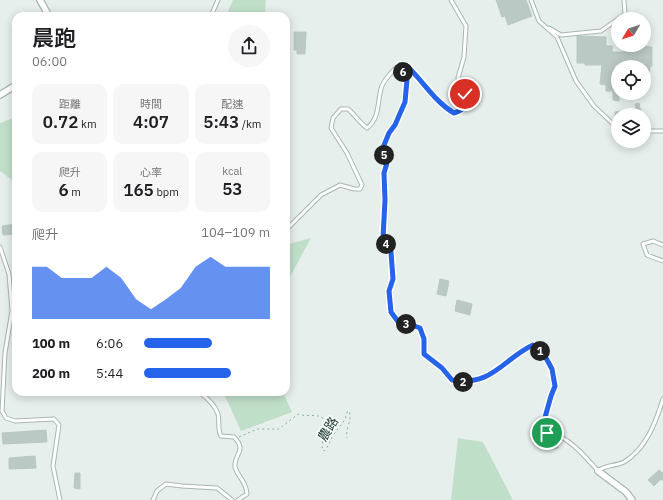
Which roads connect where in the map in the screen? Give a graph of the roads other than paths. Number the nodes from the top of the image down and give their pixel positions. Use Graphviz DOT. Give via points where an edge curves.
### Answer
graph roads {
  1 [pos="40,0"];
  2 [pos="218,0"];
  3 [pos="451,0"];
  4 [pos="531,0"];
  5 [pos="624,0"];
  6 [pos="47,12"];
  7 [pos="213,12"];
  8 [pos="539,22"];
  9 [pos="400,65"];
  10 [pos="12,88"];
  11 [pos="0,95"];
  12 [pos="611,122"];
  13 [pos="651,131"];
  14 [pos="663,131"];
  15 [pos="290,226"];
  16 [pos="663,245"];
  17 [pos="0,247"];
  18 [pos="663,261"];
  19 [pos="203,396"];
  20 [pos="663,399"];
  21 [pos="598,471"];
  22 [pos="245,498"];
  23 [pos="60,500"];
  24 [pos="153,500"];
  25 [pos="232,500"];
  26 [pos="238,500"];
  27 [pos="632,500"];
  1 -- 6 [label="street"];
  2 -- 7 [label="lane"];
  3 -- 9 [label="lane" via="466,26 464,57 458,78 465,94 465,105 461,111 454,113 446,109 417,75 407,66"];
  4 -- 8 [label="lane"];
  5 -- 8 [label="lane" via="625,14 601,31 560,35"];
  8 -- 12 [label="lane" via="557,37 576,81 594,106"];
  9 -- 15 [label="lane" via="381,88 377,112 368,128 348,109 341,109 333,118 331,128 347,153 362,185 360,189 340,185 321,195"];
  9 -- 21 [label="lane" via="407,80 405,102 382,150 387,163 384,173 383,238 391,252 391,312 399,323 420,328 424,339 424,354 452,380 461,382 479,379 496,372 525,348 533,345 546,358 552,369 555,386 542,428 579,451"];
  10 -- 11 [label="street"];
  13 -- 14 [label="lane"];
  16 -- 18 [label="lane" via="653,241 643,244 647,255"];
  17 -- 23 [label="lane" via="9,274 12,311 5,352 2,411 6,418 15,421 54,418 59,425 53,466"];
  19 -- 22 [label="lane" via="218,414 221,436 234,437 237,440 240,449 235,468 246,487"];
  20 -- 21 [label="lane" via="649,434 632,456 618,464 603,466"];
  21 -- 27 [label="street" via="626,492"];
  22 -- 26 [label="lane"];
  24 -- 25 [label="lane" via="157,491 166,484 217,488"];
}
